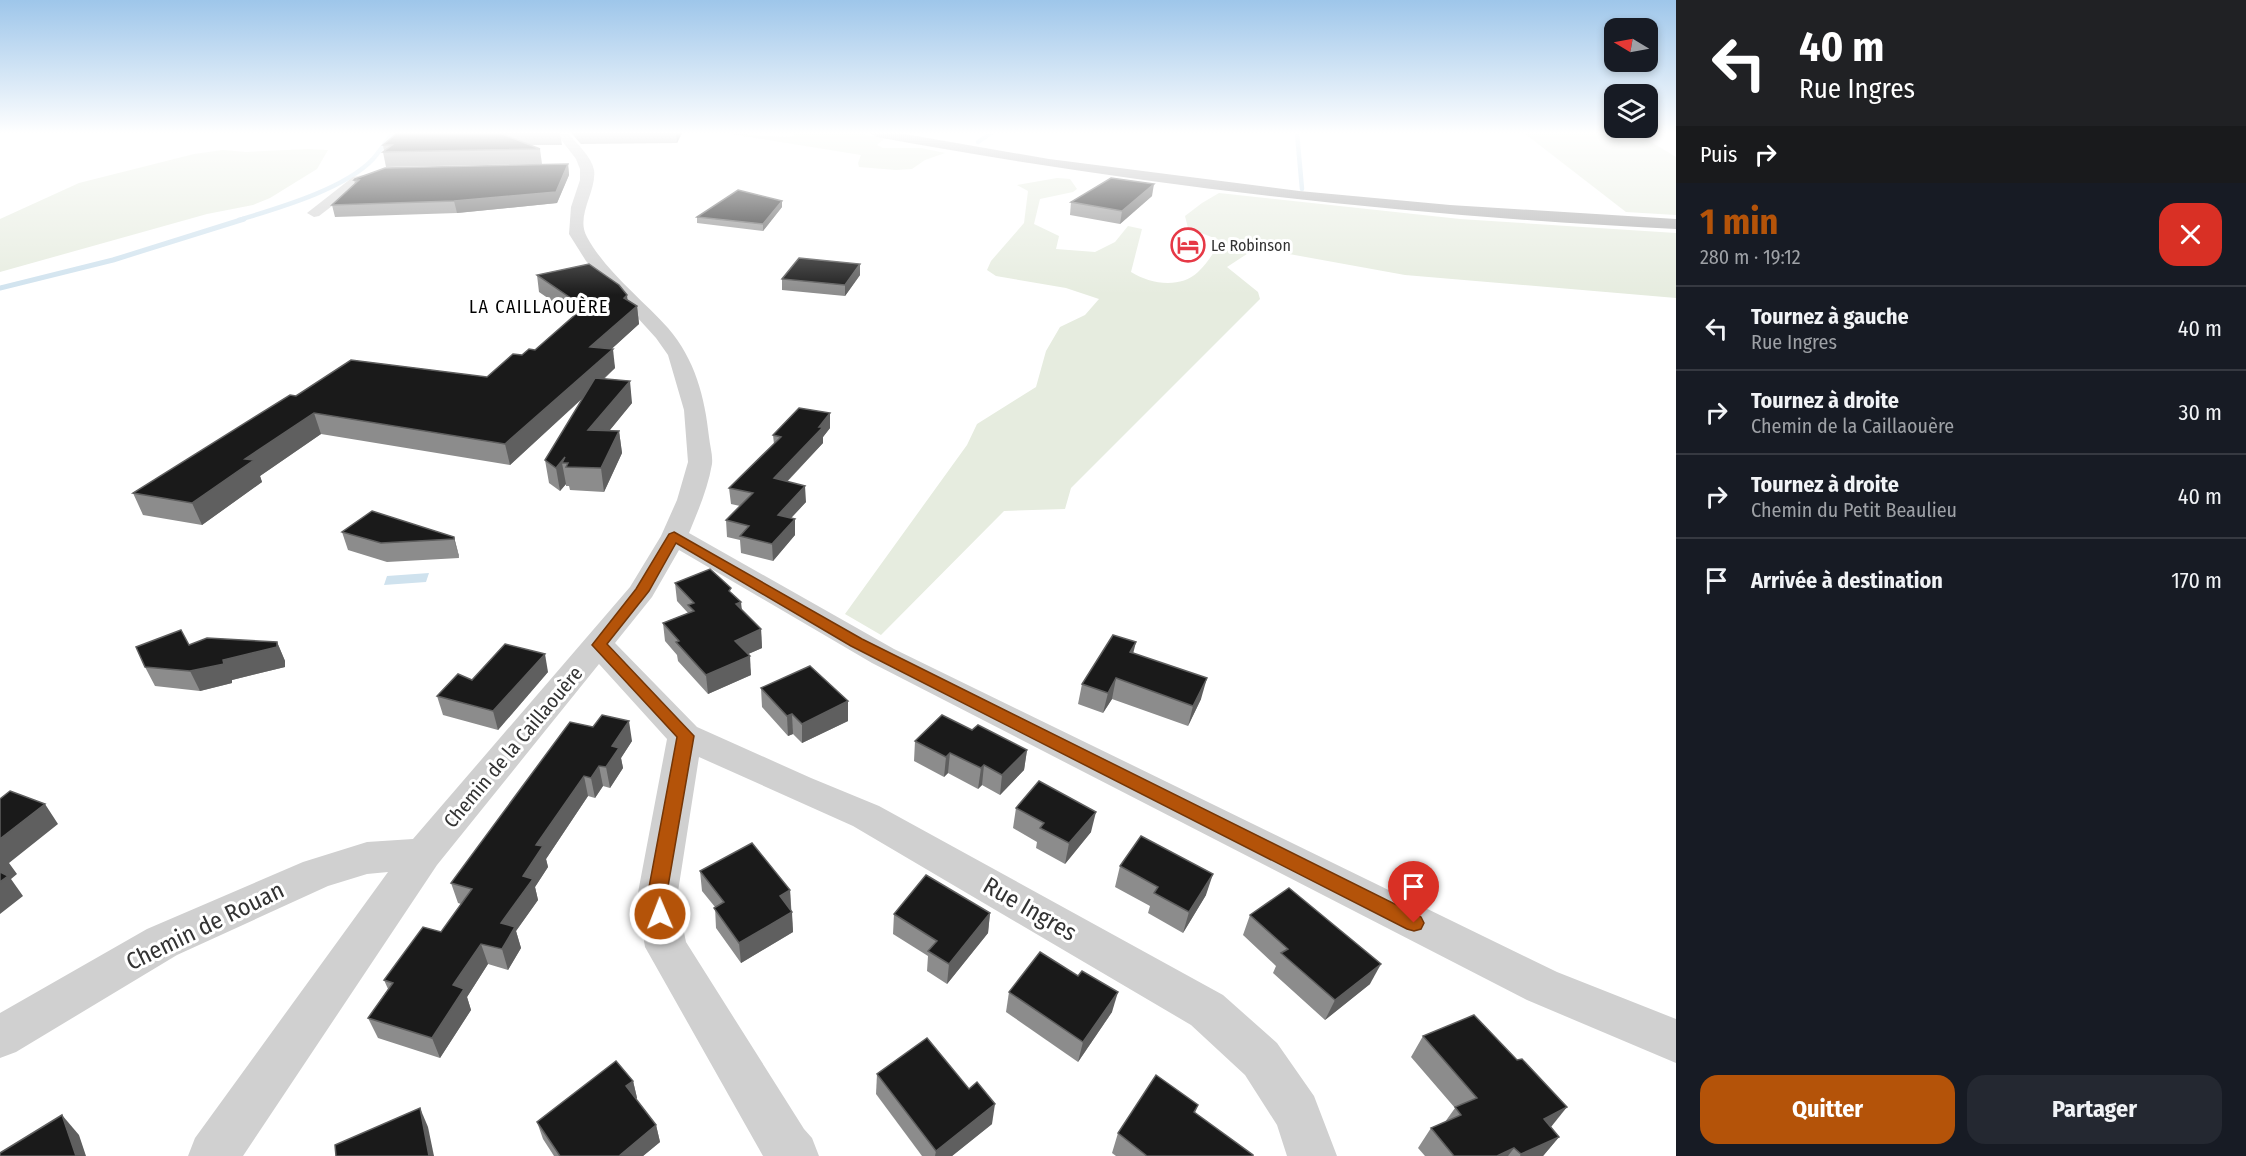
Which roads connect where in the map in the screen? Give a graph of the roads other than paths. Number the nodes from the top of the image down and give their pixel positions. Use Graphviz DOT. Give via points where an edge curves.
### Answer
graph roads {
  1 [pos="349,187"];
  2 [pos="585,187"];
  3 [pos="1222,187"];
  4 [pos="314,213"];
  5 [pos="1676,224"];
  6 [pos="674,536"];
  7 [pos="599,645"];
  8 [pos="685,736"];
  9 [pos="423,854"];
  10 [pos="0,1037"];
  11 [pos="1676,1041"];
  12 [pos="213,1156"];
  13 [pos="794,1156"];
  14 [pos="1312,1156"];
  1 -- 4 [label="street"];
  2 -- 6 [label="street, Chemin de la Caillaouère" via="578,207 577,234 592,257 678,355 695,410 700,462 690,500"];
  3 -- 5 [label="main road" via="1458,211"];
  6 -- 7 [label="street, Chemin de la Caillaouère" via="642,591"];
  6 -- 11 [label="street" via="856,643 1542,987"];
  7 -- 8 [label="street, Rue Ingres"];
  7 -- 9 [label="street, Chemin de la Caillaouère"];
  8 -- 13 [label="street" via="657,898 666,947"];
  8 -- 14 [label="street, Rue Ingres" via="866,816 1207,1010 1262,1059 1297,1113"];
  9 -- 10 [label="street, Chemin de Rouan" via="366,858 317,873 162,942"];
  9 -- 12 [label="street, Chemin de la Caillaouère"];
}
